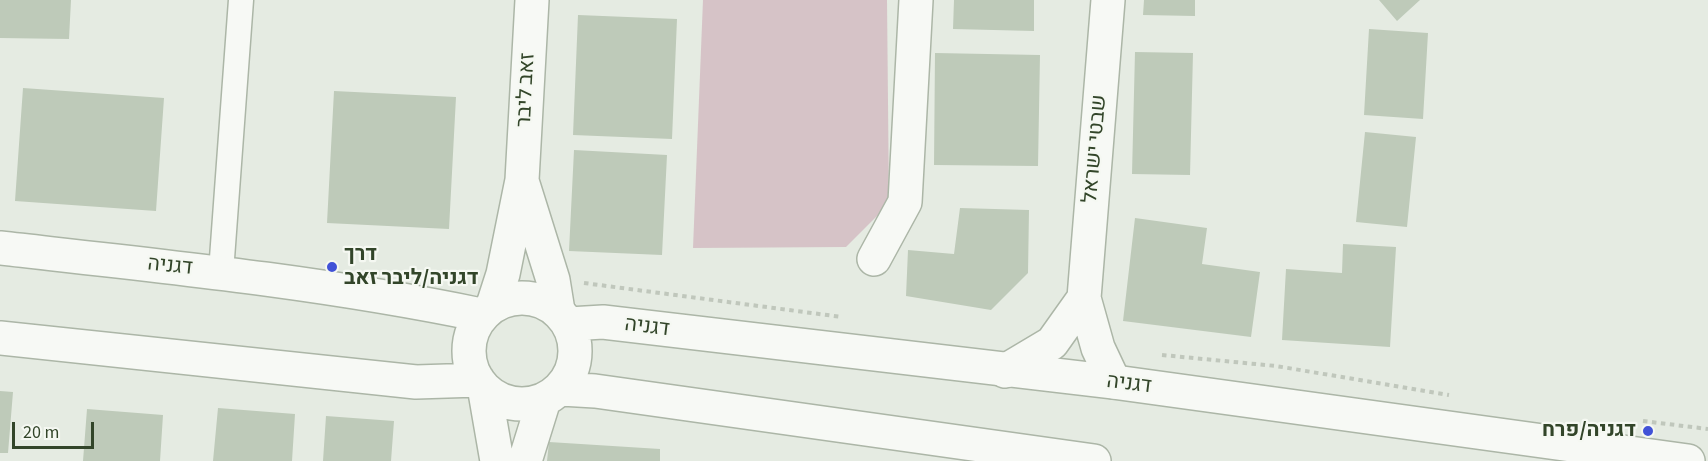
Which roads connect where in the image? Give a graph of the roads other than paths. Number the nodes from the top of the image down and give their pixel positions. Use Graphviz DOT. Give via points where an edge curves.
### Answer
graph roads {
  1 [pos="240,0"];
  2 [pos="532,0"];
  3 [pos="916,0"];
  4 [pos="1108,0"];
  5 [pos="522,180"];
  6 [pos="0,248"];
  7 [pos="874,259"];
  8 [pos="221,272"];
  9 [pos="1084,298"];
  10 [pos="487,310"];
  11 [pos="563,317"];
  12 [pos="0,338"];
  13 [pos="1005,370"];
  14 [pos="1113,382"];
  15 [pos="482,386"];
  16 [pos="553,395"];
  17 [pos="497,461"];
  18 [pos="525,461"];
  19 [pos="1094,461"];
  20 [pos="1688,461"];
  1 -- 8 [label="street"];
  2 -- 5 [label="street, זאב ליבר"];
  3 -- 7 [label="street" via="905,202"];
  4 -- 9 [label="street, שבטי ישראל"];
  5 -- 10 [label="street, זאב ליבר" via="503,274"];
  5 -- 11 [label="street, זאב ליבר"];
  6 -- 8 [label="street, דגניה"];
  8 -- 10 [label="street, דגניה"];
  9 -- 13 [label="street" via="1052,343"];
  9 -- 14 [label="street, שבטי ישראל" via="1098,348"];
  10 -- 11 [label="street" via="508,299 524,297 542,302"];
  10 -- 15 [label="street" via="471,331 467,349 470,367"];
  11 -- 13 [label="street, דגניה"];
  11 -- 16 [label="street" via="575,344 574,361"];
  12 -- 15 [label="street"];
  13 -- 14 [label="street, דגניה"];
  14 -- 20 [label="street, דגניה"];
  15 -- 16 [label="street" via="512,405 528,405"];
  15 -- 17 [label="street"];
  16 -- 18 [label="street"];
  16 -- 19 [label="street" via="606,393"];
}
